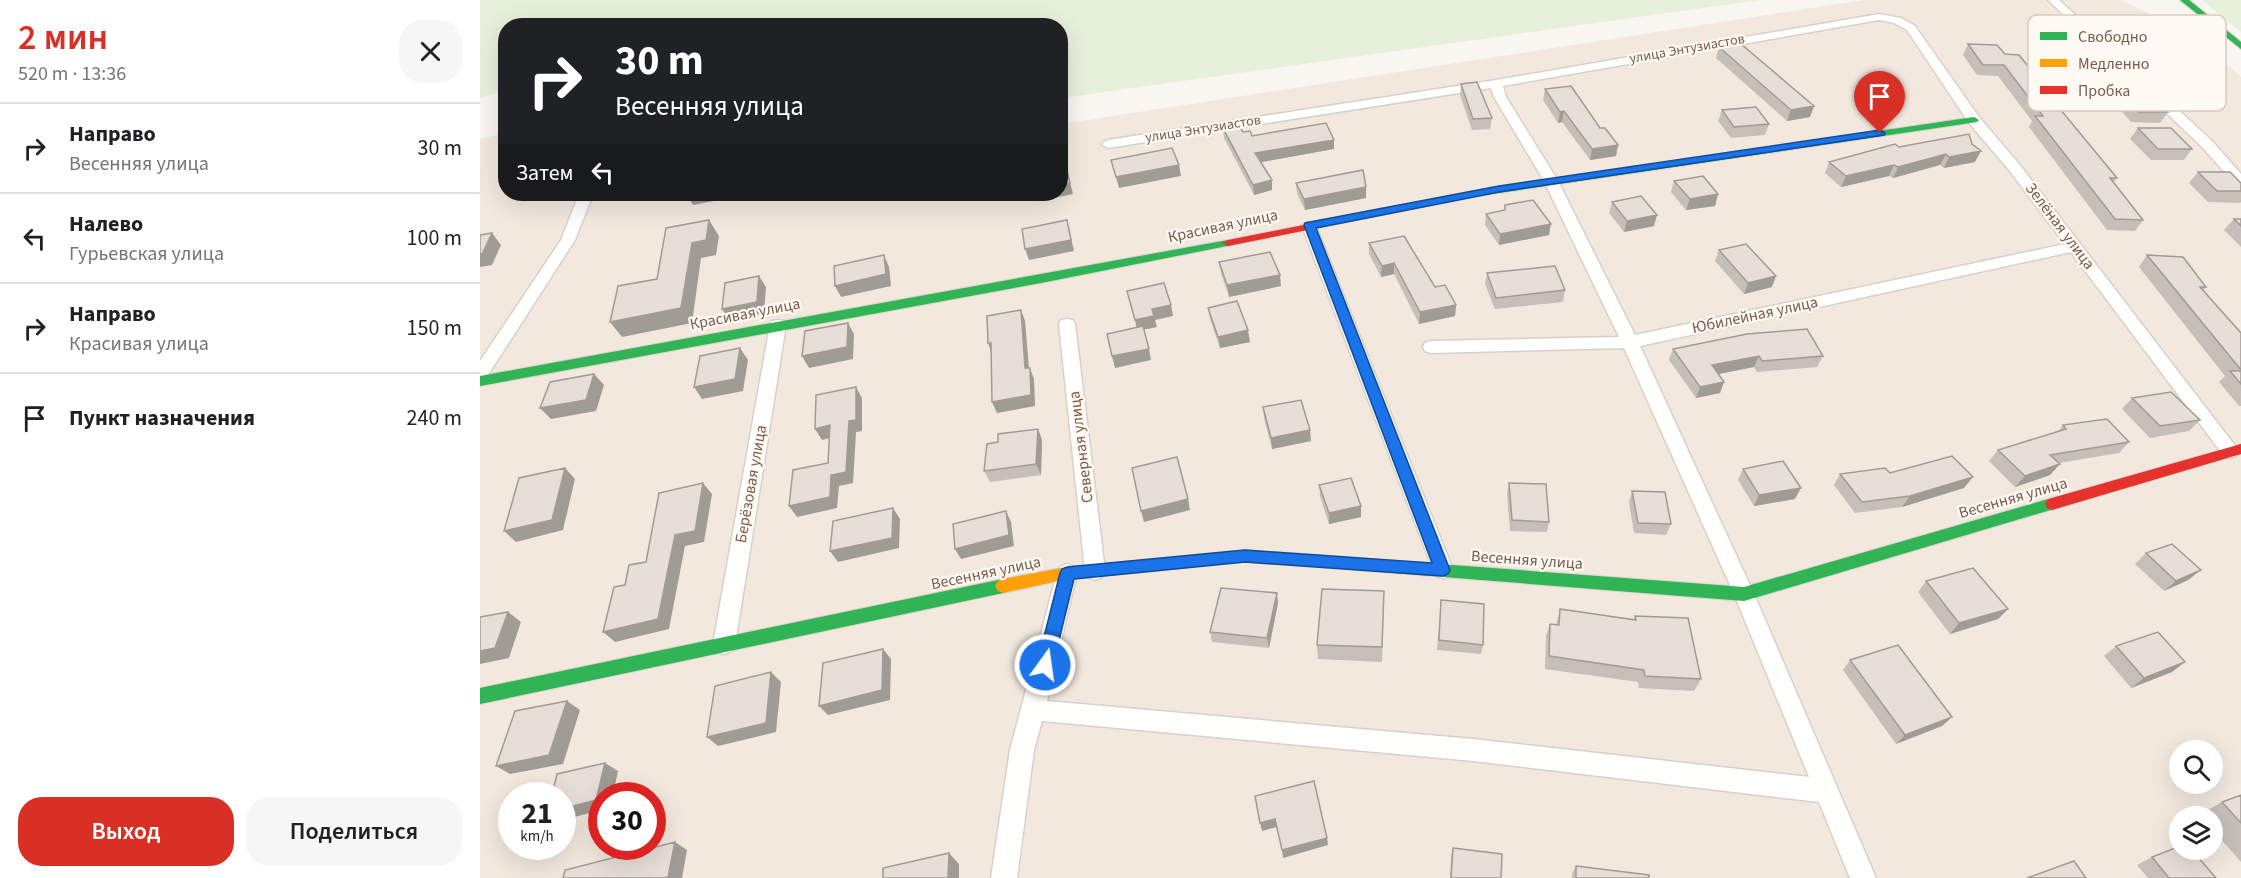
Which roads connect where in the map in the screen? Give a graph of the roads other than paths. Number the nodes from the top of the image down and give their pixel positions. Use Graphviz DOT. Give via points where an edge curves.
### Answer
graph roads {
  1 [pos="2053,0"];
  2 [pos="2184,0"];
  3 [pos="2069,15"];
  4 [pos="2203,15"];
  5 [pos="1879,16"];
  6 [pos="2226,34"];
  7 [pos="2241,46"];
  8 [pos="1496,84"];
  9 [pos="2172,111"];
  10 [pos="1974,120"];
  11 [pos="1108,144"];
  12 [pos="1551,182"];
  13 [pos="2241,182"];
  14 [pos="583,201"];
  15 [pos="1309,225"];
  16 [pos="2075,247"];
  17 [pos="1067,324"];
  18 [pos="778,325"];
  19 [pos="1630,342"];
  20 [pos="1431,347"];
  21 [pos="480,374"];
  22 [pos="480,381"];
  23 [pos="2236,450"];
  24 [pos="1443,570"];
  25 [pos="1095,571"];
  26 [pos="1067,573"];
  27 [pos="1744,594"];
  28 [pos="724,644"];
  29 [pos="480,696"];
  30 [pos="1034,710"];
  31 [pos="1827,791"];
  32 [pos="1004,878"];
  33 [pos="1863,878"];
  1 -- 3 [label="street"];
  2 -- 4 [label="street"];
  5 -- 8 [label="street, улица Энтузиастов"];
  5 -- 10 [label="street, Зелёная улица" via="1911,28"];
  6 -- 7 [label="street"];
  8 -- 11 [label="street, улица Энтузиастов"];
  8 -- 12 [label="street"];
  9 -- 13 [label="street"];
  10 -- 12 [label="street, Красивая улица"];
  10 -- 16 [label="street, Зелёная улица"];
  12 -- 15 [label="street, Красивая улица"];
  12 -- 19 [label="street"];
  14 -- 21 [label="street" via="568,240"];
  15 -- 18 [label="street, Красивая улица" via="1079,273"];
  15 -- 24 [label="street"];
  16 -- 19 [label="street, Юбилейная улица"];
  16 -- 23 [label="street, Зелёная улица"];
  17 -- 25 [label="street, Северная улица"];
  18 -- 22 [label="street, Красивая улица"];
  18 -- 28 [label="street, Берёзовая улица"];
  19 -- 20 [label="street, Юбилейная улица"];
  19 -- 27 [label="street"];
  23 -- 27 [label="street, Весенняя улица"];
  24 -- 25 [label="street, Весенняя улица" via="1245,556"];
  24 -- 27 [label="street, Весенняя улица"];
  25 -- 26 [label="street, Весенняя улица"];
  26 -- 28 [label="street, Весенняя улица"];
  26 -- 30 [label="street"];
  27 -- 31 [label="street"];
  28 -- 29 [label="street, Весенняя улица"];
  30 -- 31 [label="street" via="1473,750"];
  30 -- 32 [label="street" via="1022,750"];
  31 -- 33 [label="street"];
}
